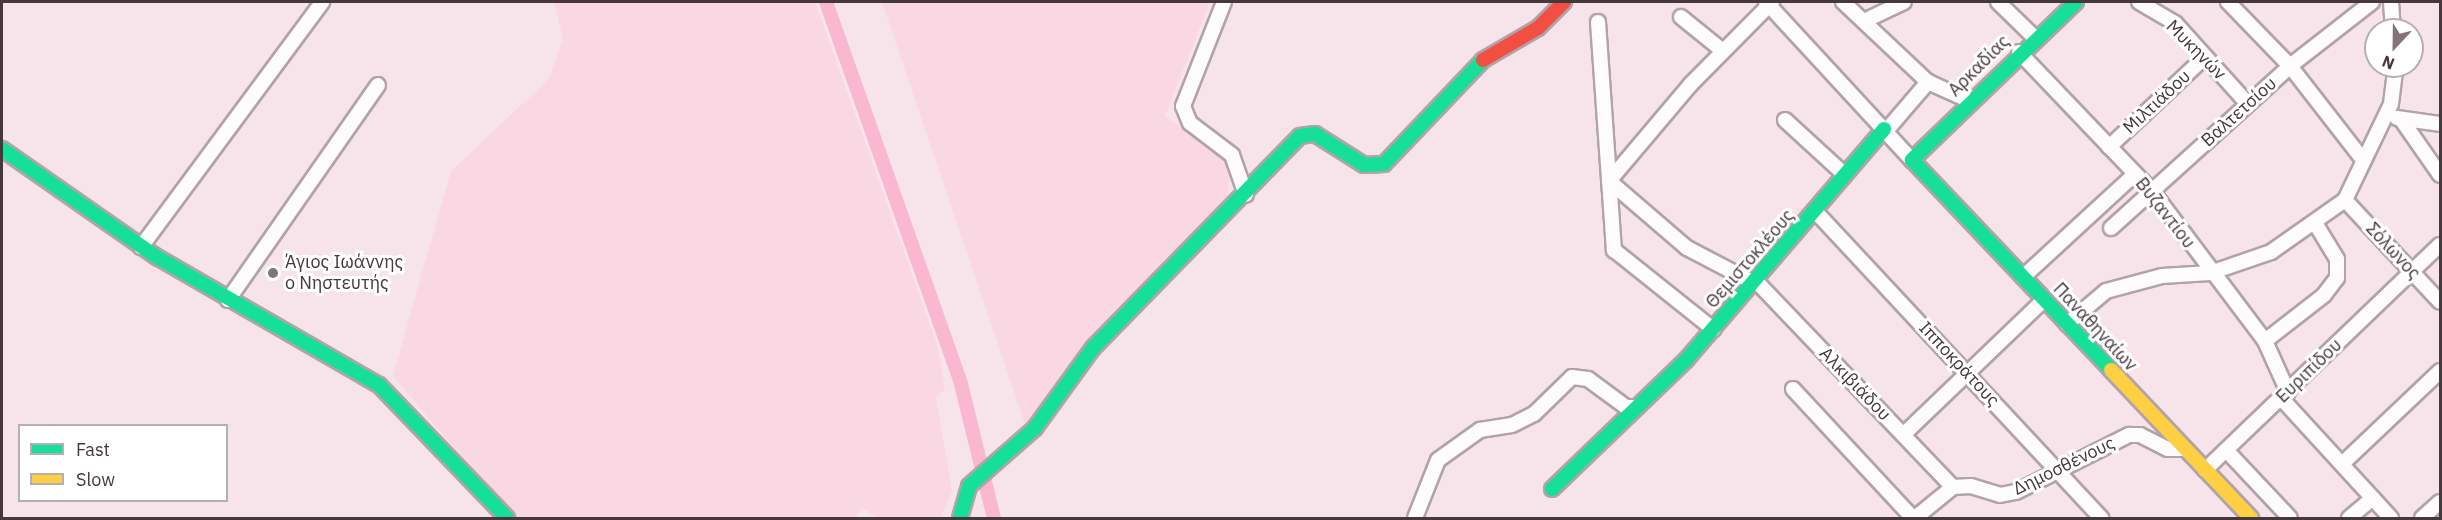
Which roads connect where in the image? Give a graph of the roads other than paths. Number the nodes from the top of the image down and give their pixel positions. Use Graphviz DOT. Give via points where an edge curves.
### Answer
graph roads {
  1 [pos="322,2"];
  2 [pos="1224,2"];
  3 [pos="1564,2"];
  4 [pos="1844,2"];
  5 [pos="1904,2"];
  6 [pos="1998,2"];
  7 [pos="2076,2"];
  8 [pos="2139,2"];
  9 [pos="2228,2"];
  10 [pos="2372,2"];
  11 [pos="2391,2"];
  12 [pos="1769,3"];
  13 [pos="1681,17"];
  14 [pos="2392,18"];
  15 [pos="1864,21"];
  16 [pos="1598,22"];
  17 [pos="2034,37"];
  18 [pos="1723,51"];
  19 [pos="2019,52"];
  20 [pos="2205,57"];
  21 [pos="2290,66"];
  22 [pos="2394,78"];
  23 [pos="1928,82"];
  24 [pos="378,85"];
  25 [pos="1970,101"];
  26 [pos="2248,104"];
  27 [pos="2387,113"];
  28 [pos="2401,119"];
  29 [pos="1785,120"];
  30 [pos="2440,124"];
  31 [pos="1885,130"];
  32 [pos="2109,147"];
  33 [pos="2,149"];
  34 [pos="1912,160"];
  35 [pos="2364,161"];
  36 [pos="2135,174"];
  37 [pos="1845,175"];
  38 [pos="2440,175"];
  39 [pos="1608,180"];
  40 [pos="2152,192"];
  41 [pos="1246,195"];
  42 [pos="2345,200"];
  43 [pos="1815,210"];
  44 [pos="2315,223"];
  45 [pos="2111,228"];
  46 [pos="2440,245"];
  47 [pos="141,247"];
  48 [pos="2413,272"];
  49 [pos="2210,273"];
  50 [pos="2023,277"];
  51 [pos="1755,282"];
  52 [pos="2438,294"];
  53 [pos="228,300"];
  54 [pos="2044,300"];
  55 [pos="2067,324"];
  56 [pos="1713,328"];
  57 [pos="2265,341"];
  58 [pos="2440,371"];
  59 [pos="1968,373"];
  60 [pos="1793,389"];
  61 [pos="2284,395"];
  62 [pos="1637,407"];
  63 [pos="1904,435"];
  64 [pos="2186,449"];
  65 [pos="2226,450"];
  66 [pos="2342,464"];
  67 [pos="2205,470"];
  68 [pos="2058,472"];
  69 [pos="1953,487"];
  70 [pos="1552,489"];
  71 [pos="2373,498"];
  72 [pos="2440,502"];
  73 [pos="507,519"];
  74 [pos="960,519"];
  75 [pos="1415,519"];
  76 [pos="1914,519"];
  77 [pos="2101,519"];
  78 [pos="2251,519"];
  79 [pos="2290,519"];
  80 [pos="2349,519"];
  81 [pos="2391,519"];
  82 [pos="2422,519"];
  1 -- 47 [label="street"];
  2 -- 41 [label="street" via="1183,106 1190,123 1232,155"];
  3 -- 41 [label="street" via="1553,14 1481,61 1387,162 1364,165 1306,133"];
  4 -- 15 [label="street"];
  5 -- 15 [label="street"];
  6 -- 17 [label="street"];
  7 -- 17 [label="street, Αρκαδίας"];
  8 -- 20 [label="street, Μυκηνών" via="2175,23"];
  9 -- 21 [label="street"];
  10 -- 21 [label="street, Βαλτετσίου"];
  11 -- 14 [label="street"];
  12 -- 18 [label="street"];
  12 -- 31 [label="street"];
  13 -- 18 [label="street"];
  15 -- 23 [label="street"];
  16 -- 39 [label="street"];
  17 -- 19 [label="street, Αρκαδίας"];
  18 -- 39 [label="street"];
  19 -- 25 [label="street, Αρκαδίας"];
  19 -- 32 [label="street, Βυζαντίου"];
  20 -- 26 [label="street, Μυκηνών"];
  20 -- 32 [label="street, Μιλτιάδου"];
  21 -- 26 [label="street, Βαλτετσίου"];
  21 -- 35 [label="street"];
  22 -- 27 [label="street"];
  23 -- 25 [label="street"];
  23 -- 31 [label="street, Θεμιστοκλέους"];
  24 -- 53 [label="street"];
  25 -- 34 [label="street, Αρκαδίας"];
  26 -- 40 [label="street, Βαλτετσίου"];
  27 -- 28 [label="street"];
  27 -- 35 [label="street"];
  28 -- 30 [label="street"];
  28 -- 38 [label="street"];
  29 -- 37 [label="street"];
  31 -- 34 [label="street"];
  31 -- 37 [label="street, Θεμιστοκλέους"];
  32 -- 36 [label="street, Βυζαντίου"];
  33 -- 47 [label="street"];
  34 -- 50 [label="street, Παναθηναίων"];
  35 -- 42 [label="street"];
  36 -- 40 [label="street, Βυζαντίου"];
  36 -- 50 [label="street"];
  37 -- 43 [label="street, Θεμιστοκλέους"];
  39 -- 51 [label="street, Αλκιβιάδου" via="1687,248"];
  39 -- 56 [label="street" via="1617,255"];
  40 -- 45 [label="street, Βαλτετσίου"];
  40 -- 49 [label="street, Βυζαντίου"];
  41 -- 74 [label="street" via="1120,318 1082,360 1048,413 969,486"];
  42 -- 44 [label="street"];
  42 -- 48 [label="street, Σόλωνος"];
  43 -- 51 [label="street, Θεμιστοκλέους"];
  43 -- 59 [label="street, Ιπποκράτους"];
  44 -- 49 [label="street" via="2271,252"];
  44 -- 57 [label="street" via="2337,259 2337,278 2324,295"];
  46 -- 48 [label="street, Ευριπίδου"];
  47 -- 53 [label="street"];
  48 -- 52 [label="street, Σόλωνος"];
  48 -- 61 [label="street, Ευριπίδου"];
  49 -- 55 [label="street" via="2162,276 2106,291"];
  49 -- 57 [label="street, Βυζαντίου"];
  50 -- 54 [label="street, Παναθηναίων"];
  51 -- 56 [label="street, Θεμιστοκλέους"];
  51 -- 63 [label="street, Αλκιβιάδου"];
  53 -- 73 [label="street" via="379,385"];
  54 -- 55 [label="street, Παναθηναίων"];
  54 -- 59 [label="street"];
  55 -- 64 [label="street, Παναθηναίων"];
  56 -- 62 [label="street, Θεμιστοκλέους"];
  57 -- 61 [label="street, Βυζαντίου"];
  58 -- 66 [label="street"];
  59 -- 63 [label="street"];
  59 -- 68 [label="street, Ιπποκράτους"];
  60 -- 76 [label="street"];
  61 -- 65 [label="street, Ευριπίδου"];
  61 -- 66 [label="street, Βυζαντίου"];
  62 -- 70 [label="street, Θεμιστοκλέους" via="1560,486"];
  62 -- 75 [label="street" via="1626,407 1588,379 1572,377 1534,414 1512,425 1480,430 1438,460"];
  63 -- 69 [label="street, Αλκιβιάδου"];
  64 -- 67 [label="street, Παναθηναίων"];
  64 -- 68 [label="street, Δημοσθένους" via="2168,449 2140,435 2129,435"];
  65 -- 67 [label="street, Ευριπίδου"];
  65 -- 79 [label="street"];
  66 -- 71 [label="street, Βυζαντίου"];
  67 -- 78 [label="street, Παναθηναίων"];
  68 -- 69 [label="street, Δημοσθένους" via="2010,494"];
  68 -- 77 [label="street, Ιπποκράτους"];
  69 -- 76 [label="street"];
  71 -- 80 [label="street"];
  71 -- 81 [label="street, Βυζαντίου"];
  72 -- 82 [label="street"];
}
